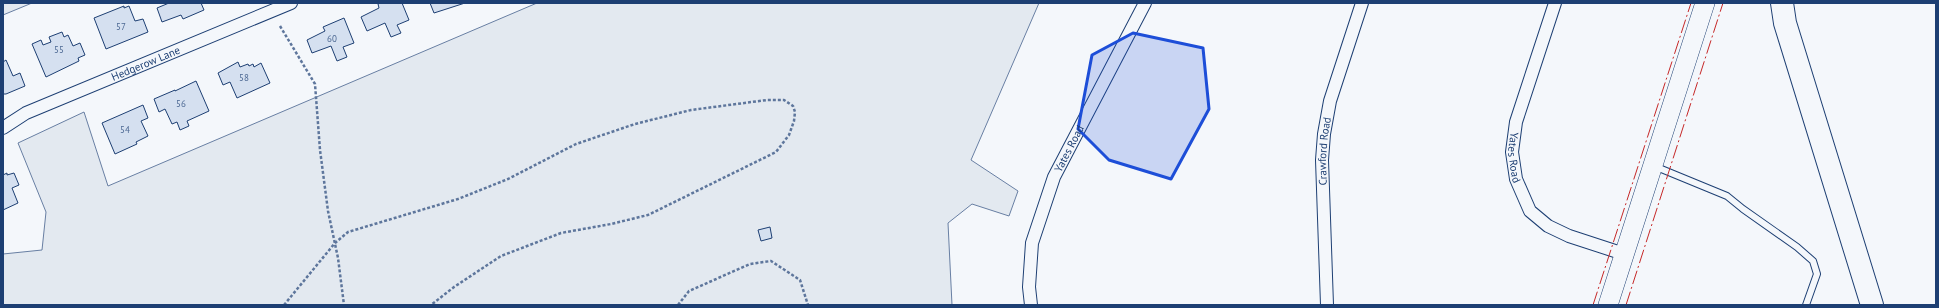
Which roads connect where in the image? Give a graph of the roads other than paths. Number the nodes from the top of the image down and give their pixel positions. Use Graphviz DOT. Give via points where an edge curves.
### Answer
graph roads {
  1 [pos="291,3"];
  2 [pos="1144,3"];
  3 [pos="1362,3"];
  4 [pos="1555,3"];
  5 [pos="1705,3"];
  6 [pos="1782,3"];
  7 [pos="3,128"];
  8 [pos="1653,165"];
  9 [pos="1624,254"];
  10 [pos="1031,305"];
  11 [pos="1327,305"];
  12 [pos="1608,305"];
  13 [pos="1806,305"];
  14 [pos="1872,305"];
  1 -- 7 [label="street, Hedgerow Lane" via="26,113"];
  2 -- 10 [label="street, Yates Road" via="1054,177 1032,243 1029,287"];
  3 -- 11 [label="street, Crawford Road" via="1330,101 1324,134 1322,160"];
  4 -- 9 [label="street, Yates Road" via="1516,122 1512,152 1516,179 1530,211 1548,226 1569,236"];
  5 -- 8 [label="main road"];
  6 -- 14 [label="highway" via="1785,23"];
  8 -- 9 [label="main road"];
  8 -- 13 [label="lane" via="1727,196 1797,247 1812,261 1817,274"];
  9 -- 12 [label="main road"];
}
